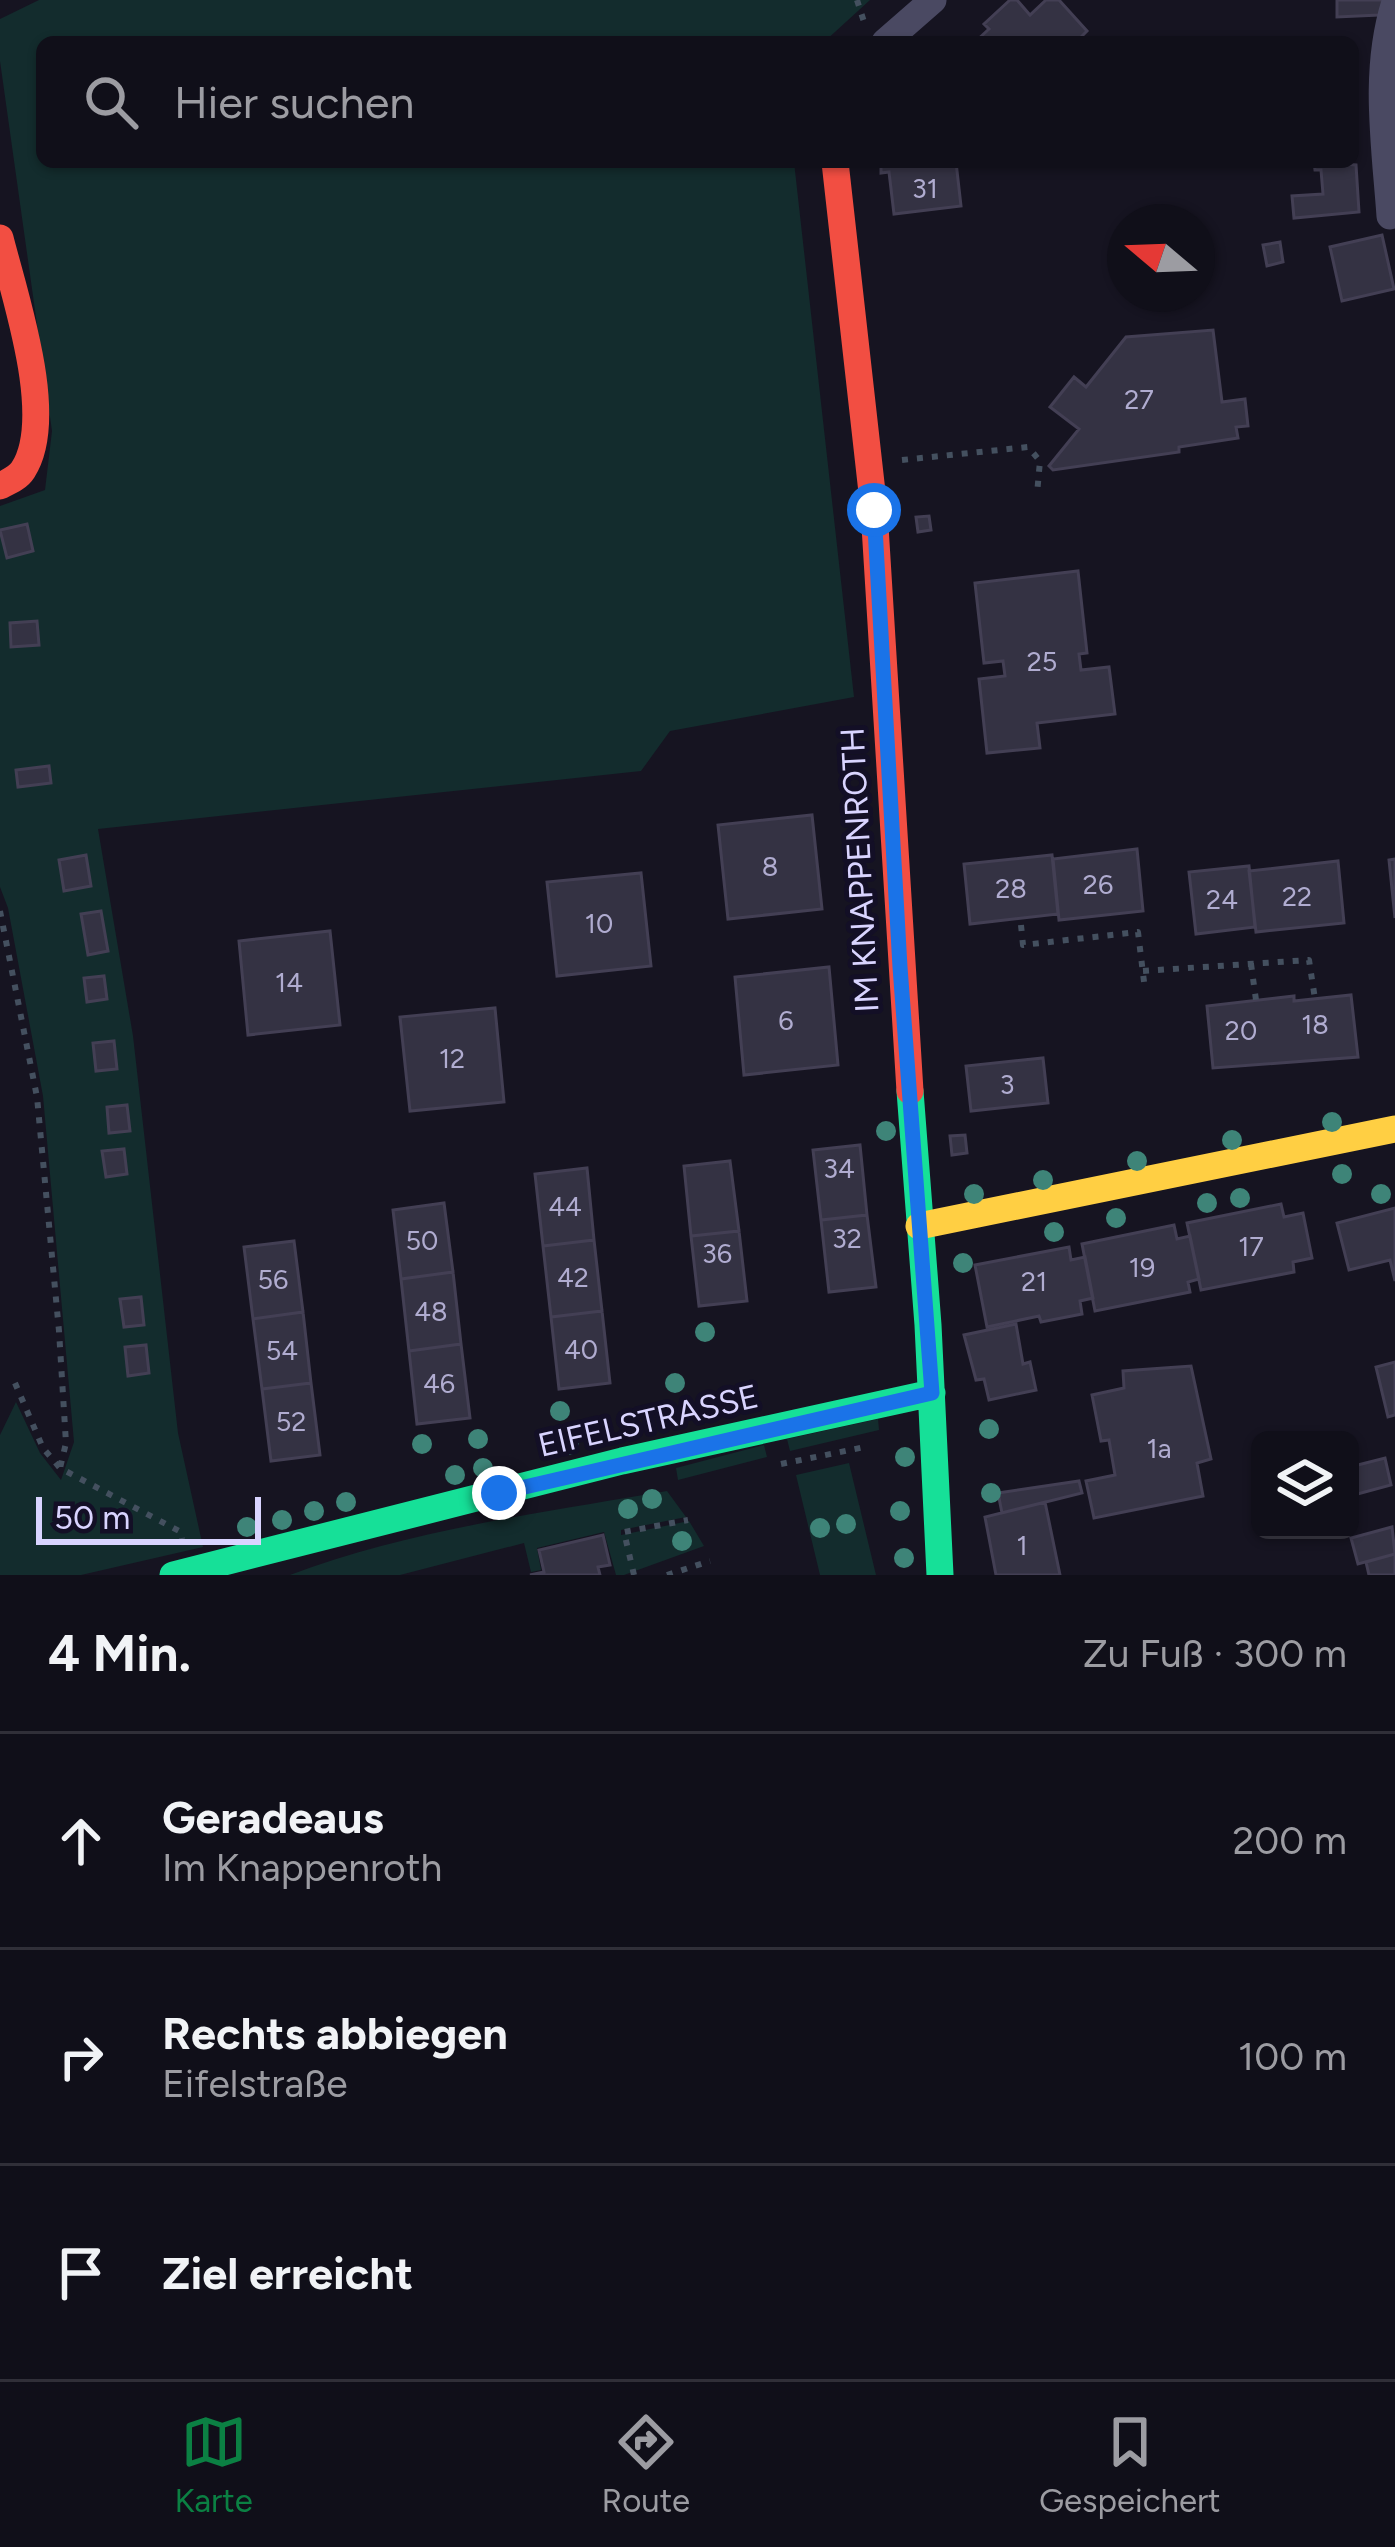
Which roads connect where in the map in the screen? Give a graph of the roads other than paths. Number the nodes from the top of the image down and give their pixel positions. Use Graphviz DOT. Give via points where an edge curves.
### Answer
graph roads {
  1 [pos="933,0"];
  2 [pos="1395,2"];
  3 [pos="892,36"];
  4 [pos="1389,126"];
  5 [pos="837,168"];
  6 [pos="1390,216"];
  7 [pos="0,238"];
  8 [pos="0,485"];
  9 [pos="1395,1129"];
  10 [pos="919,1226"];
  11 [pos="932,1393"];
  12 [pos="191,1573"];
  13 [pos="940,1575"];
  1 -- 3 [label="street"];
  2 -- 4 [label="street" via="1384,48"];
  4 -- 6 [label="street"];
  5 -- 10 [label="street, IM KNAPPENROTH" via="869,464"];
  7 -- 8 [label="street" via="38,421 21,476"];
  9 -- 10 [label="street"];
  10 -- 11 [label="street, IM KNAPPENROTH"];
  11 -- 12 [label="street, EIFELSTRASSE" via="622,1461"];
  11 -- 13 [label="street, IM KNAPPENROTH"];
}
